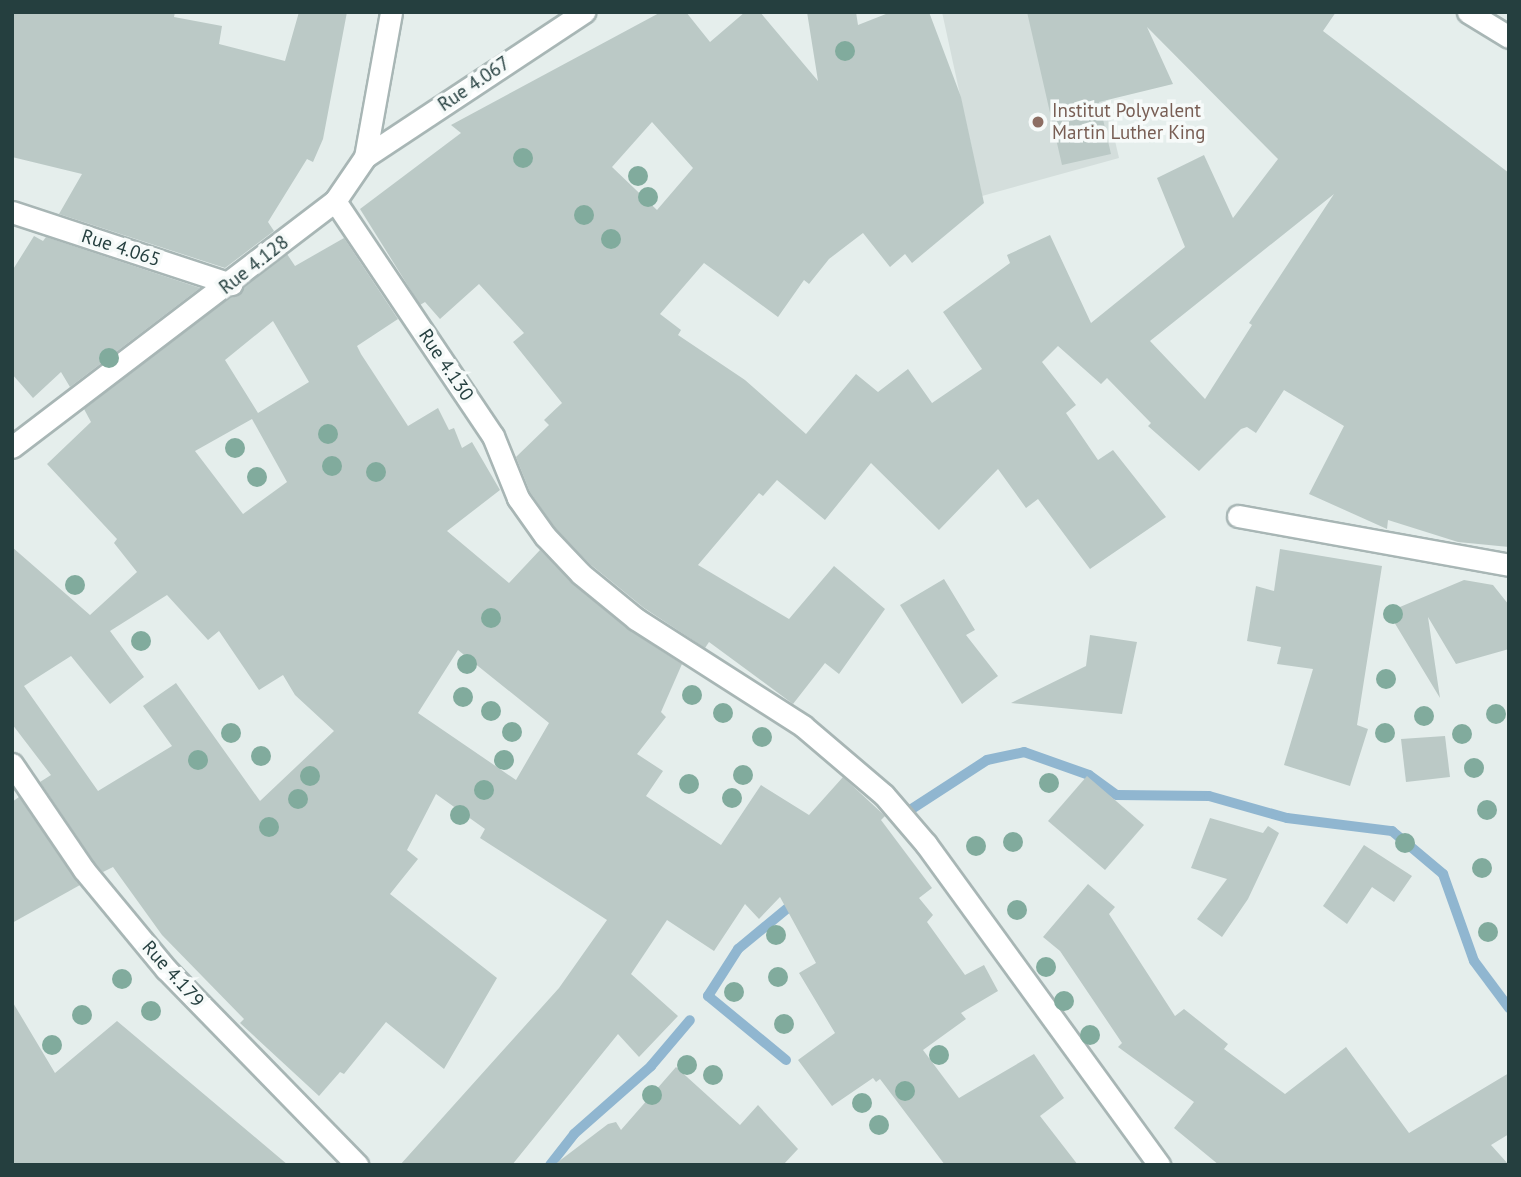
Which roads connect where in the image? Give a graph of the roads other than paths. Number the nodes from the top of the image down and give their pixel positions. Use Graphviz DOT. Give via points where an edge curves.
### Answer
graph roads {
  1 [pos="391,12"];
  2 [pos="584,12"];
  3 [pos="1468,12"];
  4 [pos="1509,37"];
  5 [pos="365,157"];
  6 [pos="335,201"];
  7 [pos="12,212"];
  8 [pos="231,284"];
  9 [pos="12,447"];
  10 [pos="1238,516"];
  11 [pos="1509,565"];
  12 [pos="12,764"];
  13 [pos="357,1165"];
  14 [pos="1159,1165"];
  1 -- 5 [label="street, Rue 4.128"];
  2 -- 5 [label="street, Rue 4.067"];
  3 -- 4 [label="street"];
  5 -- 6 [label="street, Rue 4.128"];
  6 -- 8 [label="street, Rue 4.128"];
  6 -- 14 [label="street, Rue 4.130" via="493,436 518,498 545,536 581,574 636,619 803,726 884,795 926,844"];
  7 -- 8 [label="street, Rue 4.065"];
  8 -- 9 [label="street, Rue 4.128"];
  10 -- 11 [label="street"];
  12 -- 13 [label="street, Rue 4.179" via="84,870 166,969"];
}
